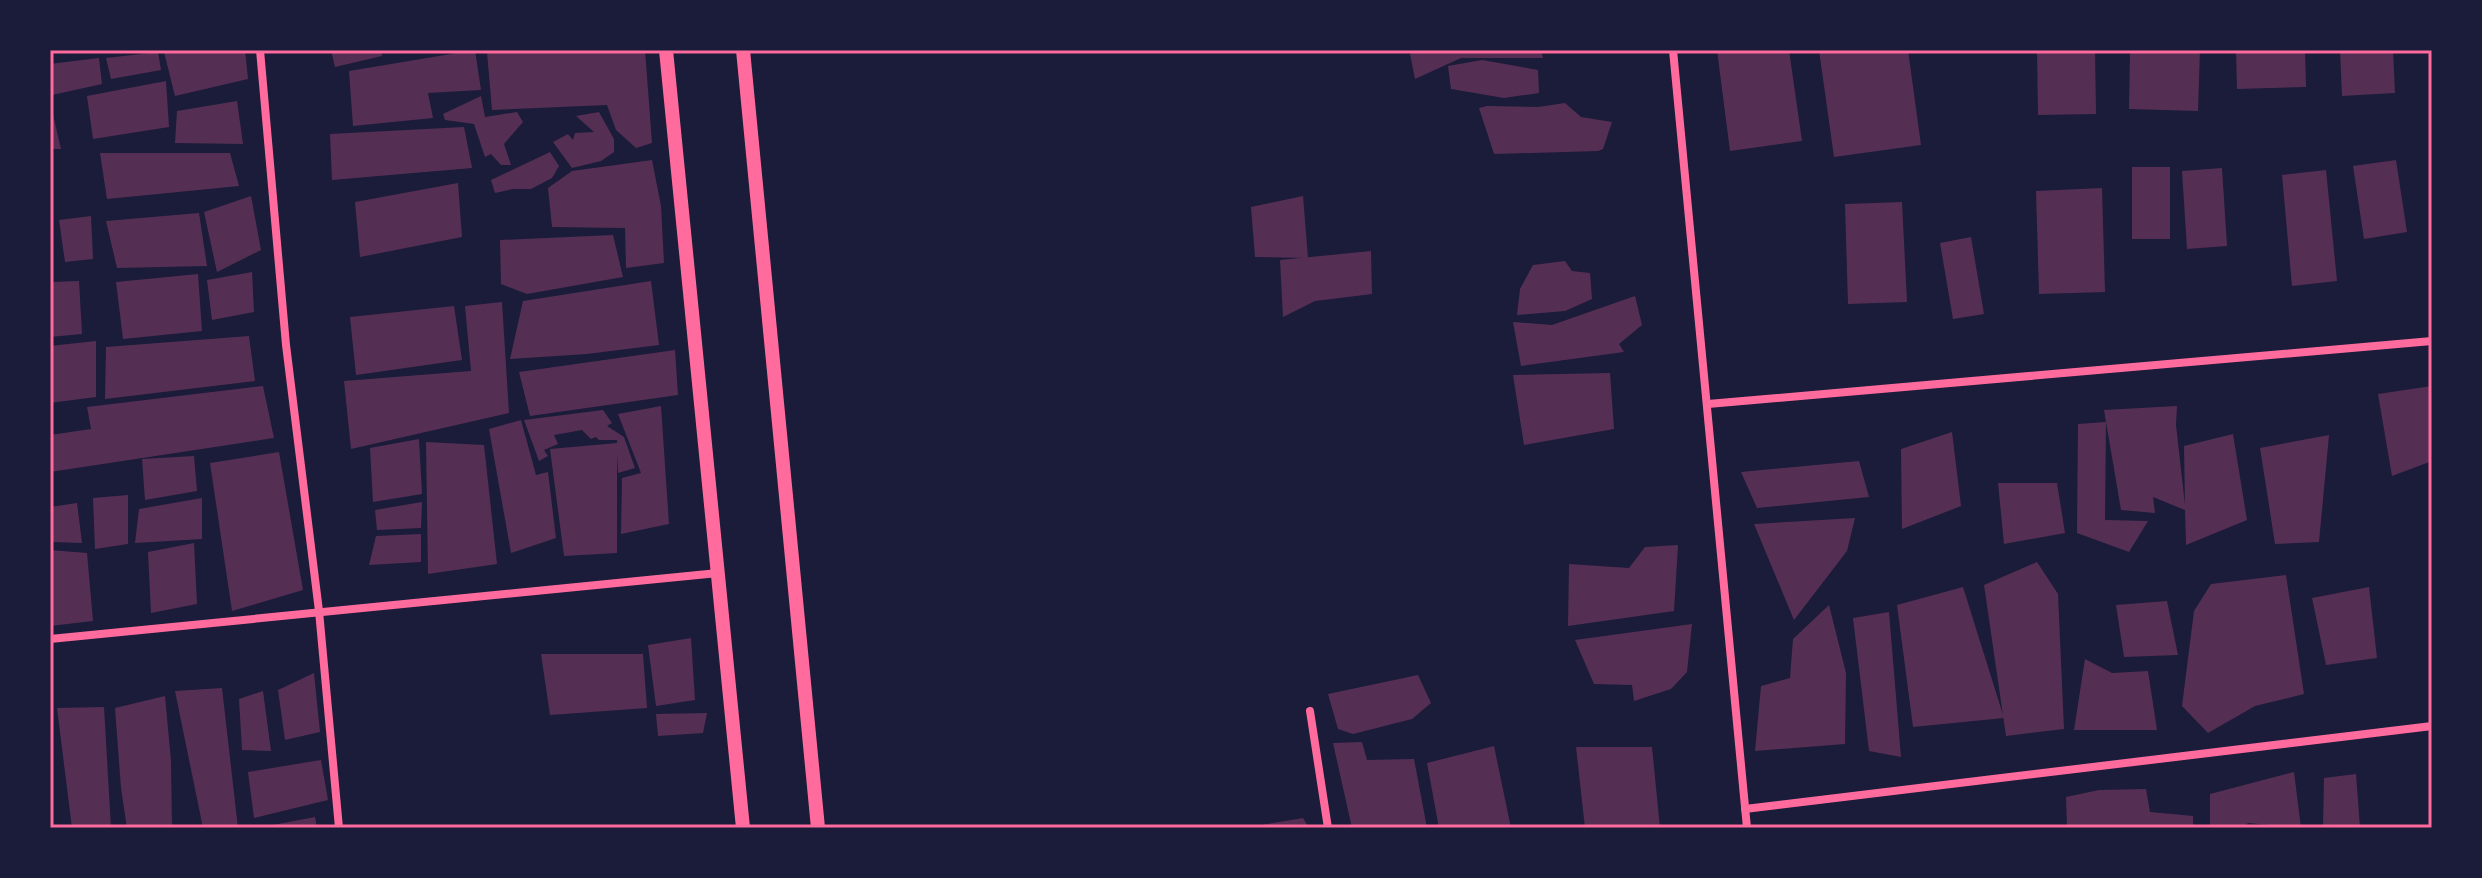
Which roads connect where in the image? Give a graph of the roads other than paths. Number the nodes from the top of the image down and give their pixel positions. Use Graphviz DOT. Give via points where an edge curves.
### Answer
graph roads {
  1 [pos="260,50"];
  2 [pos="666,50"];
  3 [pos="743,50"];
  4 [pos="1673,50"];
  5 [pos="2432,341"];
  6 [pos="1708,404"];
  7 [pos="719,572"];
  8 [pos="319,611"];
  9 [pos="50,639"];
  10 [pos="1310,711"];
  11 [pos="2432,726"];
  12 [pos="1745,809"];
  13 [pos="339,828"];
  14 [pos="743,828"];
  15 [pos="818,828"];
  16 [pos="1328,828"];
  17 [pos="1747,828"];
  1 -- 8 [label="street" via="286,345"];
  2 -- 7 [label="street"];
  3 -- 15 [label="street"];
  4 -- 6 [label="street"];
  5 -- 6 [label="street"];
  6 -- 12 [label="street"];
  7 -- 8 [label="street"];
  7 -- 14 [label="street"];
  8 -- 9 [label="street"];
  8 -- 13 [label="street"];
  10 -- 16 [label="street"];
  11 -- 12 [label="street"];
  12 -- 17 [label="street"];
}
